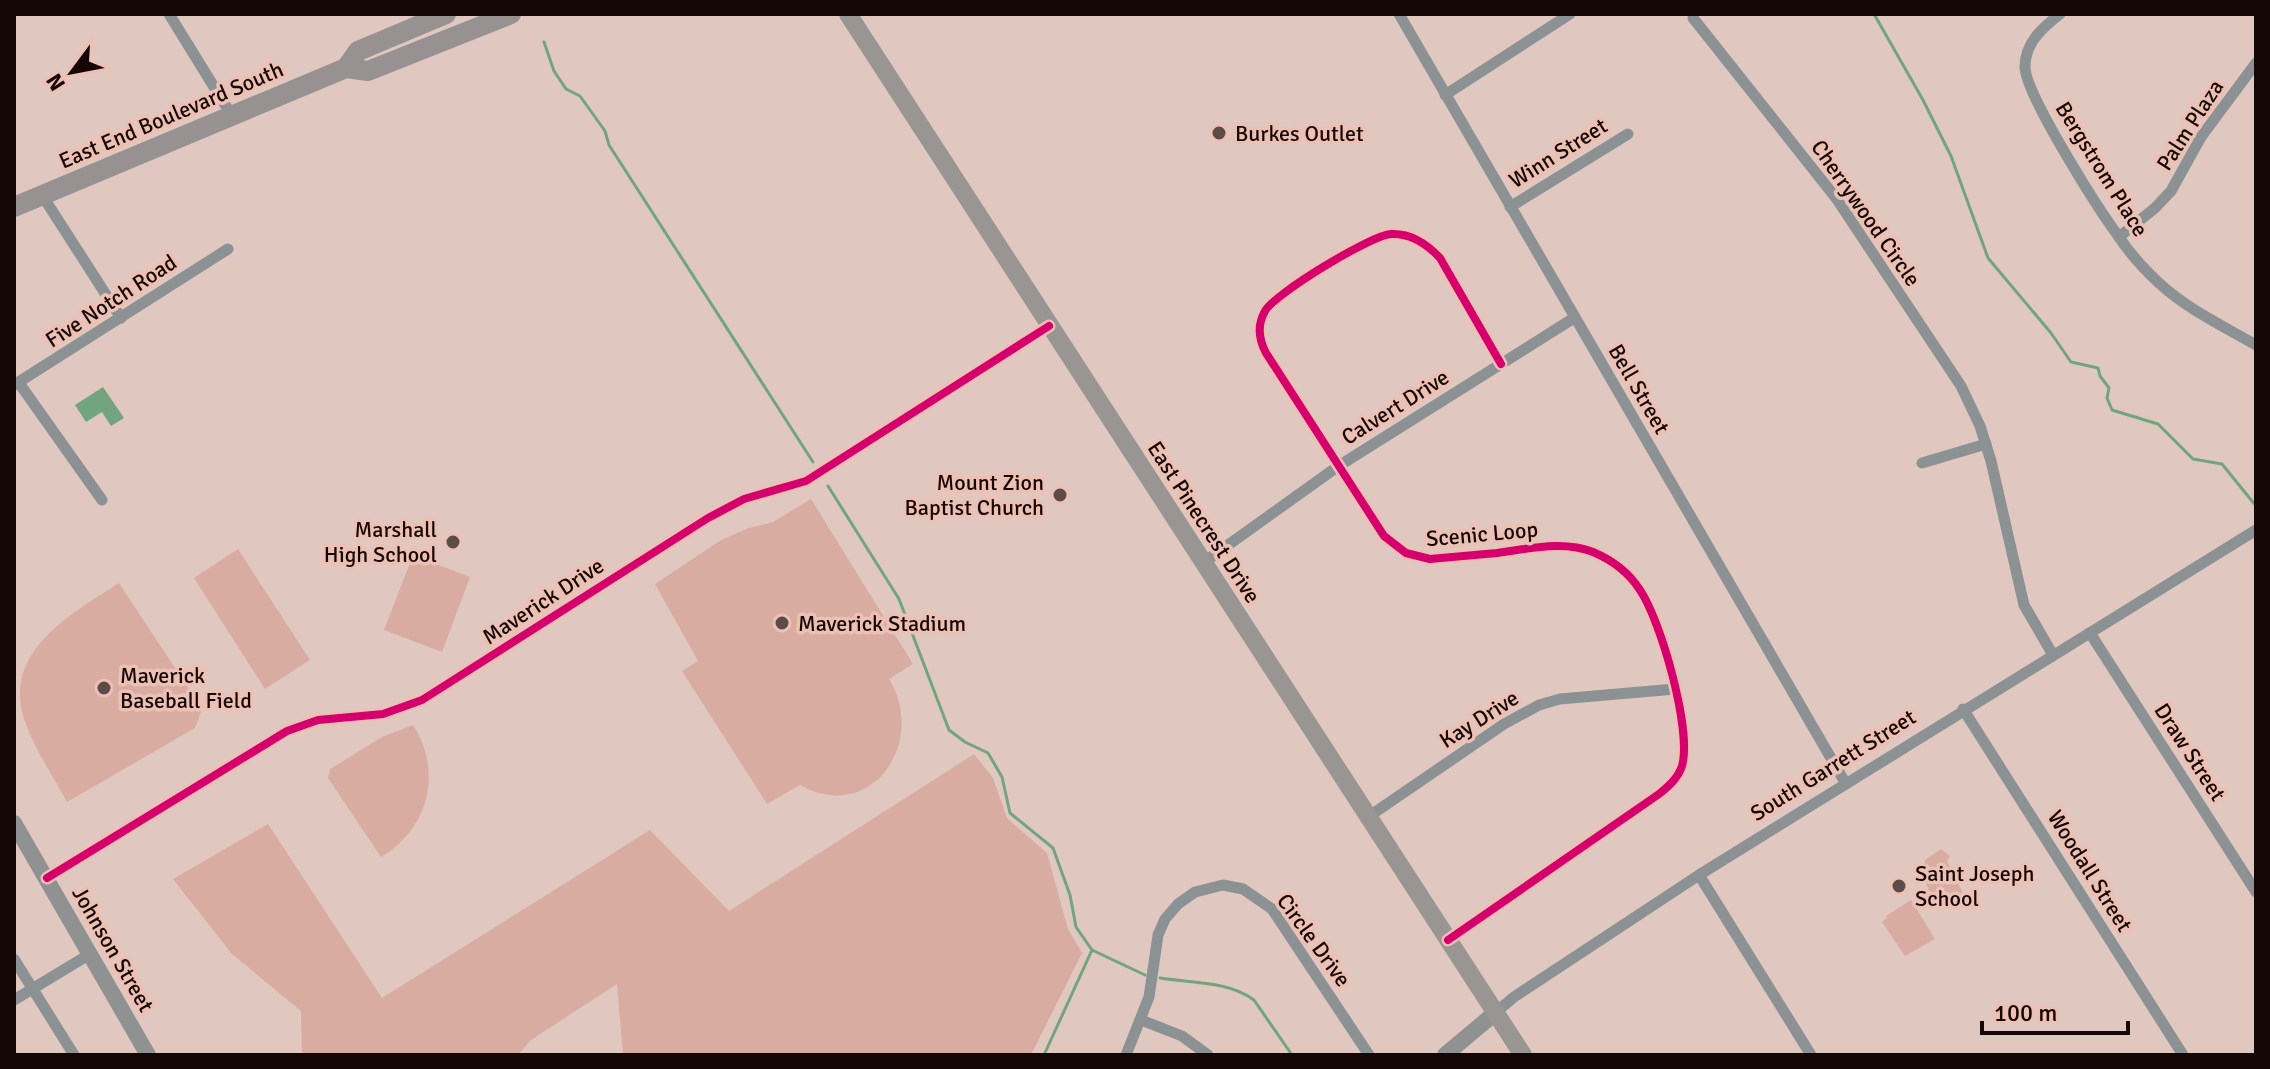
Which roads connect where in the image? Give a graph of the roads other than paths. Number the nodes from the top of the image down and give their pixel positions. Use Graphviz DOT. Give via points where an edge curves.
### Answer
graph roads {
  1 [pos="169,14"];
  2 [pos="446,14"];
  3 [pos="511,14"];
  4 [pos="848,14"];
  5 [pos="1399,14"];
  6 [pos="1570,14"];
  7 [pos="2060,14"];
  8 [pos="1693,18"];
  9 [pos="2256,63"];
  10 [pos="346,68"];
  11 [pos="1445,95"];
  12 [pos="232,116"];
  13 [pos="1628,134"];
  14 [pos="42,195"];
  15 [pos="14,207"];
  16 [pos="1510,207"];
  17 [pos="2119,237"];
  18 [pos="228,249"];
  19 [pos="121,318"];
  20 [pos="1574,318"];
  21 [pos="1049,326"];
  22 [pos="2255,341"];
  23 [pos="1501,364"];
  24 [pos="16,384"];
  25 [pos="1986,444"];
  26 [pos="1922,463"];
  27 [pos="1337,467"];
  28 [pos="102,500"];
  29 [pos="2256,530"];
  30 [pos="1203,563"];
  31 [pos="2090,633"];
  32 [pos="2053,655"];
  33 [pos="1675,689"];
  34 [pos="1963,709"];
  35 [pos="1846,784"];
  36 [pos="1368,817"];
  37 [pos="14,823"];
  38 [pos="1699,875"];
  39 [pos="47,878"];
  40 [pos="2256,892"];
  41 [pos="1448,940"];
  42 [pos="90,954"];
  43 [pos="14,959"];
  44 [pos="32,988"];
  45 [pos="14,1000"];
  46 [pos="1495,1013"];
  47 [pos="1141,1020"];
  48 [pos="74,1055"];
  49 [pos="148,1055"];
  50 [pos="1126,1055"];
  51 [pos="1208,1055"];
  52 [pos="1369,1055"];
  53 [pos="1445,1055"];
  54 [pos="1523,1055"];
  55 [pos="1811,1055"];
  56 [pos="2183,1055"];
  1 -- 12 [label="street"];
  2 -- 10 [label="highway, East End Boulevard South" via="358,51"];
  3 -- 10 [label="highway, East End Boulevard South" via="368,71"];
  4 -- 21 [label="main road, East Pinecrest Drive"];
  5 -- 11 [label="street, Bell Street"];
  6 -- 11 [label="street"];
  7 -- 17 [label="street, Bergstrom Place" via="2040,30 2028,50 2027,82"];
  8 -- 25 [label="street, Cherrywood Circle" via="1844,209 1961,386"];
  9 -- 17 [label="street, Palm Plaza" via="2201,137 2171,191"];
  10 -- 12 [label="highway, East End Boulevard South"];
  11 -- 16 [label="street, Bell Street"];
  12 -- 14 [label="highway, East End Boulevard South"];
  13 -- 16 [label="street, Winn Street"];
  14 -- 15 [label="highway, East End Boulevard South"];
  14 -- 19 [label="street"];
  16 -- 20 [label="street, Bell Street"];
  17 -- 22 [label="street, Bergstrom Place" via="2169,292"];
  18 -- 19 [label="street, Five Notch Road"];
  19 -- 24 [label="street, Five Notch Road"];
  20 -- 23 [label="street, Calvert Drive"];
  20 -- 35 [label="street, Bell Street"];
  21 -- 30 [label="main road, East Pinecrest Drive"];
  21 -- 39 [label="street, Maverick Drive" via="806,481 744,499 703,520 431,695 393,712 318,720 287,731"];
  23 -- 27 [label="street, Calvert Drive"];
  23 -- 27 [label="street, Scenic Loop" via="1444,265 1426,245 1396,234 1363,243 1274,301 1260,327 1266,353"];
  24 -- 28 [label="street"];
  25 -- 26 [label="street"];
  25 -- 32 [label="street, Cherrywood Circle" via="2020,592"];
  27 -- 30 [label="street, Calvert Drive"];
  27 -- 33 [label="street, Scenic Loop" via="1384,536 1417,558 1559,546 1586,549 1611,561 1645,598"];
  29 -- 31 [label="street, South Garrett Street"];
  30 -- 36 [label="main road, East Pinecrest Drive"];
  31 -- 32 [label="street, South Garrett Street"];
  31 -- 40 [label="street, Draw Street"];
  32 -- 34 [label="street, South Garrett Street"];
  33 -- 36 [label="street, Kay Drive" via="1560,699 1530,709"];
  33 -- 41 [label="street, Scenic Loop" via="1685,739 1674,781"];
  34 -- 35 [label="street, South Garrett Street"];
  34 -- 56 [label="street, Woodall Street"];
  35 -- 38 [label="street, South Garrett Street"];
  36 -- 41 [label="main road, East Pinecrest Drive"];
  37 -- 39 [label="street, Johnson Street"];
  38 -- 46 [label="street, South Garrett Street"];
  38 -- 55 [label="street"];
  39 -- 42 [label="street, Johnson Street"];
  41 -- 46 [label="main road, East Pinecrest Drive"];
  42 -- 44 [label="street"];
  42 -- 49 [label="street, Johnson Street"];
  43 -- 44 [label="street"];
  44 -- 45 [label="street"];
  44 -- 48 [label="street"];
  46 -- 53 [label="street, South Garrett Street"];
  46 -- 54 [label="main road, East Pinecrest Drive"];
  47 -- 50 [label="street, Circle Drive"];
  47 -- 51 [label="street" via="1182,1036"];
  47 -- 52 [label="street, Circle Drive" via="1165,919 1195,892 1233,886 1272,909"];
}
